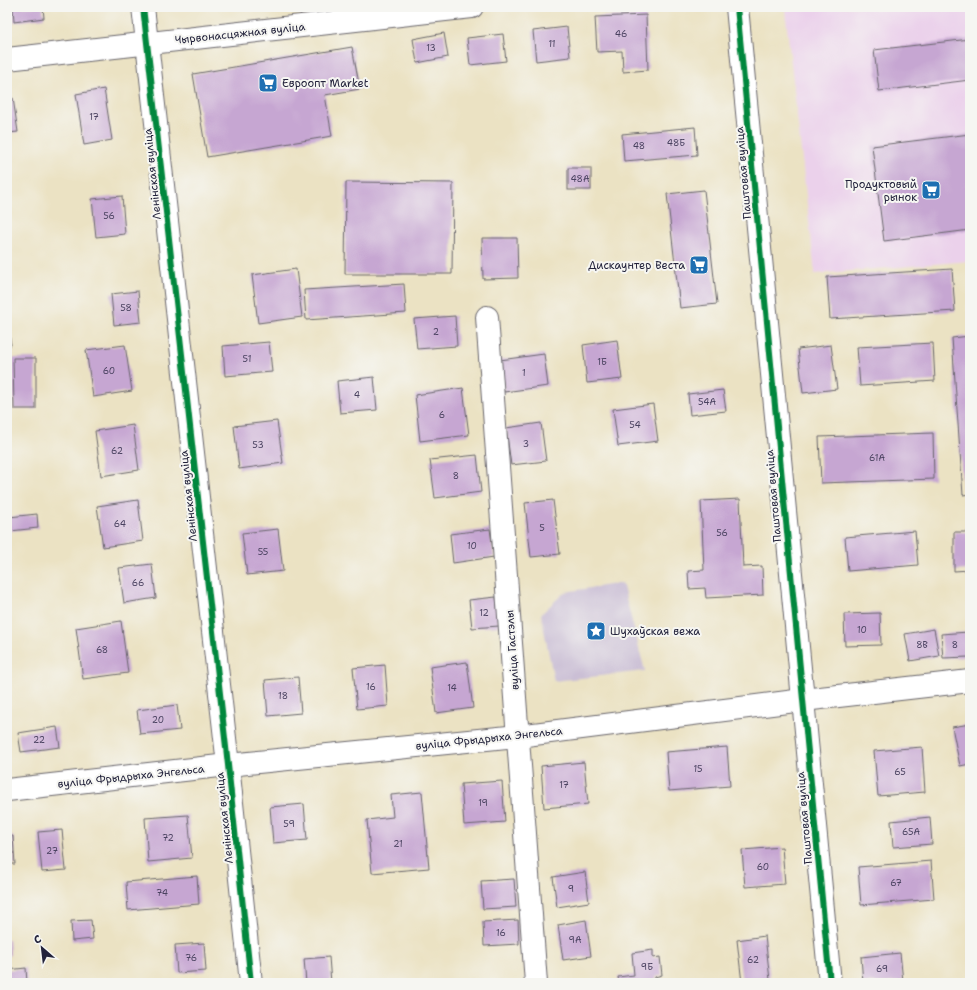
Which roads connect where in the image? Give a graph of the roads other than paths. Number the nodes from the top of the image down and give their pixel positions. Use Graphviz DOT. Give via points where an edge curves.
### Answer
graph roads {
  1 [pos="143,7"];
  2 [pos="472,7"];
  3 [pos="737,7"];
  4 [pos="147,43"];
  5 [pos="7,59"];
  6 [pos="487,317"];
  7 [pos="970,681"];
  8 [pos="803,700"];
  9 [pos="518,736"];
  10 [pos="228,765"];
  11 [pos="7,790"];
  12 [pos="251,983"];
  13 [pos="536,983"];
  14 [pos="830,983"];
  1 -- 4 [label="street, Ленінская вуліца"];
  2 -- 4 [label="street, Чырвонасцяжная вуліца"];
  3 -- 8 [label="street, Паштовая вуліца"];
  4 -- 5 [label="street, Чырвонасцяжная вуліца"];
  4 -- 10 [label="street, Ленінская вуліца"];
  6 -- 9 [label="street, вуліца Гастэлы"];
  7 -- 8 [label="street, вуліца Фрыдрыха Энгельса"];
  8 -- 9 [label="street, вуліца Фрыдрыха Энгельса"];
  8 -- 14 [label="street, Паштовая вуліца"];
  9 -- 10 [label="street, вуліца Фрыдрыха Энгельса"];
  9 -- 13 [label="street, вуліца Гастэлы"];
  10 -- 11 [label="street, вуліца Фрыдрыха Энгельса"];
  10 -- 12 [label="street, Ленінская вуліца"];
}
